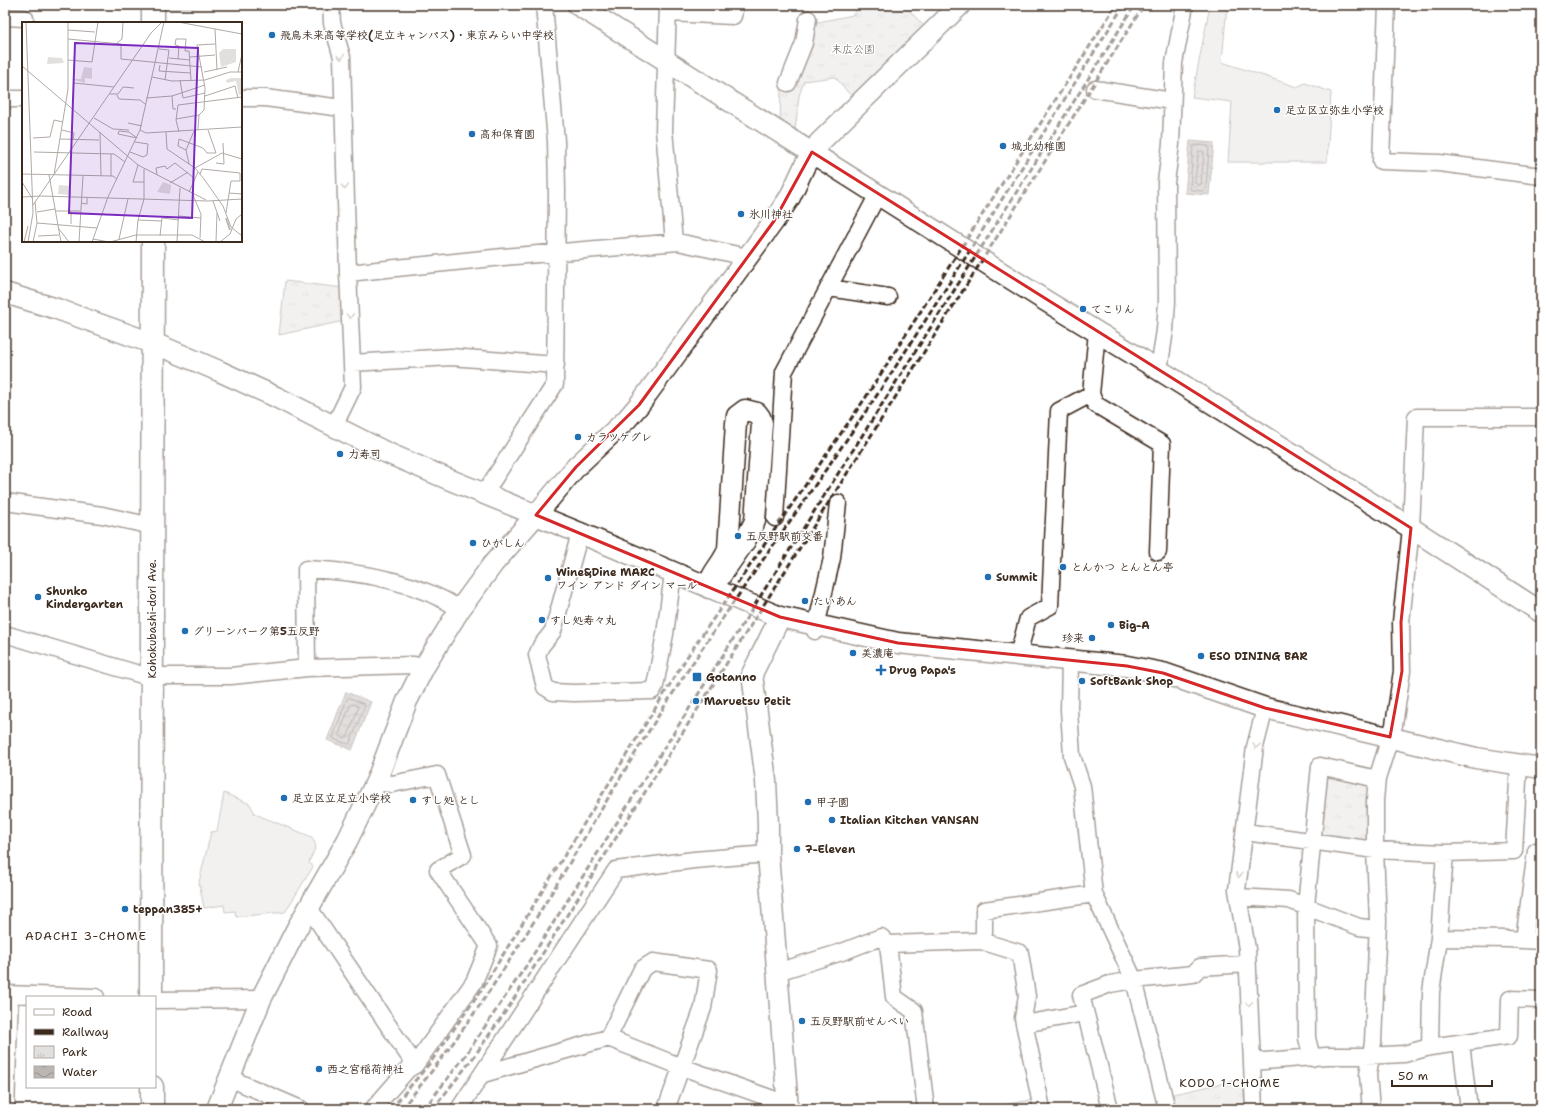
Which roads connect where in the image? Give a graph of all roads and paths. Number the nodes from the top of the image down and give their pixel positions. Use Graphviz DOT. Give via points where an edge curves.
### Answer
graph roads {
  1 [pos="153,5"];
  2 [pos="332,5"];
  3 [pos="544,5"];
  4 [pos="578,5"];
  5 [pos="735,5"];
  6 [pos="960,5"];
  7 [pos="1185,5"];
  8 [pos="1387,5"];
  9 [pos="668,9"];
  10 [pos="25,15"];
  11 [pos="5,17"];
  12 [pos="808,19"];
  13 [pos="153,22"];
  14 [pos="666,59"];
  15 [pos="788,83"];
  16 [pos="1095,89"];
  17 [pos="242,98"];
  18 [pos="5,99"];
  19 [pos="22,99"];
  20 [pos="1172,101"];
  21 [pos="342,108"];
  22 [pos="812,152"];
  23 [pos="1541,176"];
  24 [pos="878,194"];
  25 [pos="153,242"];
  26 [pos="674,242"];
  27 [pos="557,252"];
  28 [pos="747,257"];
  29 [pos="348,273"];
  30 [pos="829,288"];
  31 [pos="5,293"];
  32 [pos="888,296"];
  33 [pos="1097,332"];
  34 [pos="152,343"];
  35 [pos="352,363"];
  36 [pos="556,365"];
  37 [pos="1159,370"];
  38 [pos="1091,394"];
  39 [pos="1541,417"];
  40 [pos="328,422"];
  41 [pos="484,494"];
  42 [pos="5,502"];
  43 [pos="838,503"];
  44 [pos="536,515"];
  45 [pos="776,518"];
  46 [pos="152,526"];
  47 [pos="1412,528"];
  48 [pos="580,533"];
  49 [pos="1158,552"];
  50 [pos="673,572"];
  51 [pos="709,588"];
  52 [pos="460,609"];
  53 [pos="1541,612"];
  54 [pos="780,617"];
  55 [pos="815,628"];
  56 [pos="5,634"];
  57 [pos="1018,655"];
  58 [pos="1070,660"];
  59 [pos="424,667"];
  60 [pos="307,668"];
  61 [pos="152,676"];
  62 [pos="1265,708"];
  63 [pos="1390,737"];
  64 [pos="1519,764"];
  65 [pos="1541,768"];
  66 [pos="1377,779"];
  67 [pos="376,782"];
  68 [pos="1245,832"];
  69 [pos="1312,842"];
  70 [pos="1375,850"];
  71 [pos="1536,851"];
  72 [pos="1445,853"];
  73 [pos="768,854"];
  74 [pos="1094,894"];
  75 [pos="1238,897"];
  76 [pos="1306,906"];
  77 [pos="309,908"];
  78 [pos="1377,929"];
  79 [pos="1439,938"];
  80 [pos="1524,940"];
  81 [pos="981,941"];
  82 [pos="1541,941"];
  83 [pos="888,944"];
  84 [pos="1247,964"];
  85 [pos="777,972"];
  86 [pos="1134,980"];
  87 [pos="7,994"];
  88 [pos="66,996"];
  89 [pos="151,996"];
  90 [pos="261,999"];
  91 [pos="156,1000"];
  92 [pos="1541,1000"];
  93 [pos="1085,1013"];
  94 [pos="1024,1024"];
  95 [pos="608,1038"];
  96 [pos="1461,1043"];
  97 [pos="1430,1047"];
  98 [pos="1370,1056"];
  99 [pos="1312,1058"];
  100 [pos="1252,1062"];
  101 [pos="415,1065"];
  102 [pos="682,1067"];
  103 [pos="483,1074"];
  104 [pos="229,1078"];
  105 [pos="152,1088"];
  106 [pos="788,1106"];
  107 [pos="6,1109"];
  108 [pos="152,1109"];
  109 [pos="217,1109"];
  110 [pos="301,1109"];
  111 [pos="373,1109"];
  112 [pos="459,1109"];
  113 [pos="666,1109"];
  114 [pos="926,1109"];
  115 [pos="1042,1109"];
  116 [pos="1110,1109"];
  117 [pos="1167,1109"];
  118 [pos="1254,1109"];
  119 [pos="1371,1109"];
  120 [pos="1469,1109"];
  1 -- 13 [label="main road"];
  2 -- 21 [label="street, one-way" via="332,23 342,57"];
  3 -- 27 [label="street" via="556,141"];
  4 -- 14 [label="street"];
  5 -- 9 [label="street" via="733,16"];
  6 -- 22 [label="street"];
  7 -- 20 [label="street" via="1174,63"];
  8 -- 23 [label="street" via="1381,161 1439,163"];
  9 -- 14 [label="street"];
  10 -- 11 [label="street"];
  12 -- 15 [label="street" via="804,43"];
  14 -- 22 [label="street"];
  14 -- 26 [label="street" via="664,130"];
  16 -- 20 [label="street"];
  17 -- 21 [label="street" via="265,98"];
  18 -- 19 [label="street"];
  20 -- 37 [label="street" via="1171,144 1166,182 1166,330"];
  21 -- 29 [label="street, one-way"];
  22 -- 24 [label="street"];
  22 -- 28 [label="street" via="790,197"];
  24 -- 30 [label="street"];
  24 -- 33 [label="street"];
  25 -- 34 [label="main road, Kohokubashi-dori Ave."];
  26 -- 27 [label="street"];
  26 -- 28 [label="street"];
  27 -- 29 [label="street"];
  27 -- 36 [label="street"];
  28 -- 44 [label="street" via="639,405 576,467"];
  29 -- 35 [label="street, one-way"];
  30 -- 32 [label="street"];
  30 -- 45 [label="street" via="784,372"];
  31 -- 34 [label="street"];
  33 -- 37 [label="street"];
  33 -- 38 [label="street"];
  34 -- 40 [label="street" via="219,370"];
  34 -- 46 [label="main road, Kohokubashi-dori Ave."];
  35 -- 36 [label="street" via="451,357"];
  35 -- 40 [label="street" via="353,387 337,420"];
  36 -- 41 [label="street" via="555,384"];
  37 -- 47 [label="street"];
  38 -- 49 [label="street" via="1095,404 1162,444"];
  38 -- 57 [label="street" via="1059,412 1050,606 1028,618"];
  39 -- 47 [label="street" via="1416,418"];
  40 -- 41 [label="street" via="385,452"];
  41 -- 44 [label="street"];
  42 -- 46 [label="street" via="102,515"];
  43 -- 55 [label="street" via="832,558"];
  44 -- 48 [label="street"];
  44 -- 52 [label="street" via="493,564"];
  46 -- 61 [label="main road, Kohokubashi-dori Ave."];
  47 -- 53 [label="street"];
  47 -- 63 [label="street" via="1400,622 1402,671"];
  48 -- 50 [label="street"];
  48 -- 50 [label="street" via="553,631 541,646 538,655 545,686 552,692 652,691 665,634"];
  50 -- 51 [label="street"];
  51 -- 51 [label="street" via="709,582 728,549 737,416 745,410 752,411 757,413 762,424 755,521 745,541 715,584"];
  51 -- 54 [label="street"];
  52 -- 59 [label="street"];
  52 -- 60 [label="street" via="420,588 355,572 306,569"];
  54 -- 55 [label="street"];
  54 -- 73 [label="street" via="752,674 766,781"];
  55 -- 57 [label="street" via="898,643"];
  56 -- 61 [label="street"];
  57 -- 58 [label="street"];
  58 -- 62 [label="street" via="1163,673"];
  58 -- 74 [label="street" via="1069,710 1072,756 1082,786"];
  59 -- 60 [label="street" via="414,665"];
  59 -- 67 [label="street" via="407,701"];
  60 -- 61 [label="street" via="231,676"];
  61 -- 89 [label="main road, Kohokubashi-dori Ave."];
  62 -- 63 [label="street"];
  62 -- 68 [label="street, one-way" via="1255,747"];
  63 -- 64 [label="street" via="1476,758"];
  63 -- 66 [label="street"];
  64 -- 65 [label="street"];
  64 -- 72 [label="street" via="1514,851"];
  66 -- 69 [label="street" via="1320,766"];
  66 -- 70 [label="street"];
  67 -- 77 [label="street" via="347,841"];
  67 -- 101 [label="street" via="392,784 437,775 463,855 438,870 489,946 474,982"];
  68 -- 69 [label="street"];
  68 -- 75 [label="street, one-way"];
  69 -- 70 [label="street"];
  69 -- 76 [label="street"];
  70 -- 72 [label="street"];
  70 -- 78 [label="street"];
  71 -- 80 [label="street"];
  72 -- 79 [label="street"];
  73 -- 85 [label="street"];
  73 -- 103 [label="street" via="616,870"];
  74 -- 81 [label="street" via="984,910 984,933"];
  74 -- 86 [label="street"];
  75 -- 76 [label="street" via="1289,900"];
  75 -- 84 [label="street"];
  76 -- 78 [label="street" via="1359,927"];
  76 -- 99 [label="street" via="1307,1038"];
  77 -- 90 [label="street"];
  77 -- 101 [label="street"];
  78 -- 98 [label="street" via="1373,1042"];
  79 -- 80 [label="street"];
  79 -- 97 [label="street" via="1431,992"];
  80 -- 82 [label="street"];
  81 -- 83 [label="street"];
  81 -- 94 [label="street" via="1020,953 1027,996"];
  83 -- 85 [label="street" via="881,937"];
  83 -- 114 [label="street" via="894,997 914,1011"];
  84 -- 86 [label="street" via="1200,967 1193,974"];
  84 -- 100 [label="street, one-way"];
  85 -- 106 [label="street"];
  86 -- 93 [label="street" via="1110,984 1081,995"];
  86 -- 117 [label="street"];
  87 -- 88 [label="street"];
  87 -- 107 [label="street"];
  90 -- 91 [label="street"];
  90 -- 104 [label="street"];
  92 -- 96 [label="street" via="1510,999 1509,1036"];
  93 -- 94 [label="street"];
  93 -- 116 [label="street"];
  94 -- 115 [label="street"];
  95 -- 102 [label="street"];
  95 -- 102 [label="street" via="646,965 653,962 709,970 703,1008"];
  95 -- 103 [label="street"];
  96 -- 97 [label="street"];
  96 -- 120 [label="street"];
  97 -- 98 [label="street" via="1404,1054"];
  98 -- 99 [label="street"];
  98 -- 119 [label="street" via="1368,1076"];
  99 -- 100 [label="street"];
  100 -- 118 [label="street"];
  101 -- 111 [label="street" via="408,1069"];
  102 -- 106 [label="street"];
  102 -- 113 [label="street"];
  103 -- 112 [label="street"];
  104 -- 109 [label="street"];
  104 -- 110 [label="street"];
  105 -- 108 [label="main road"];
}
